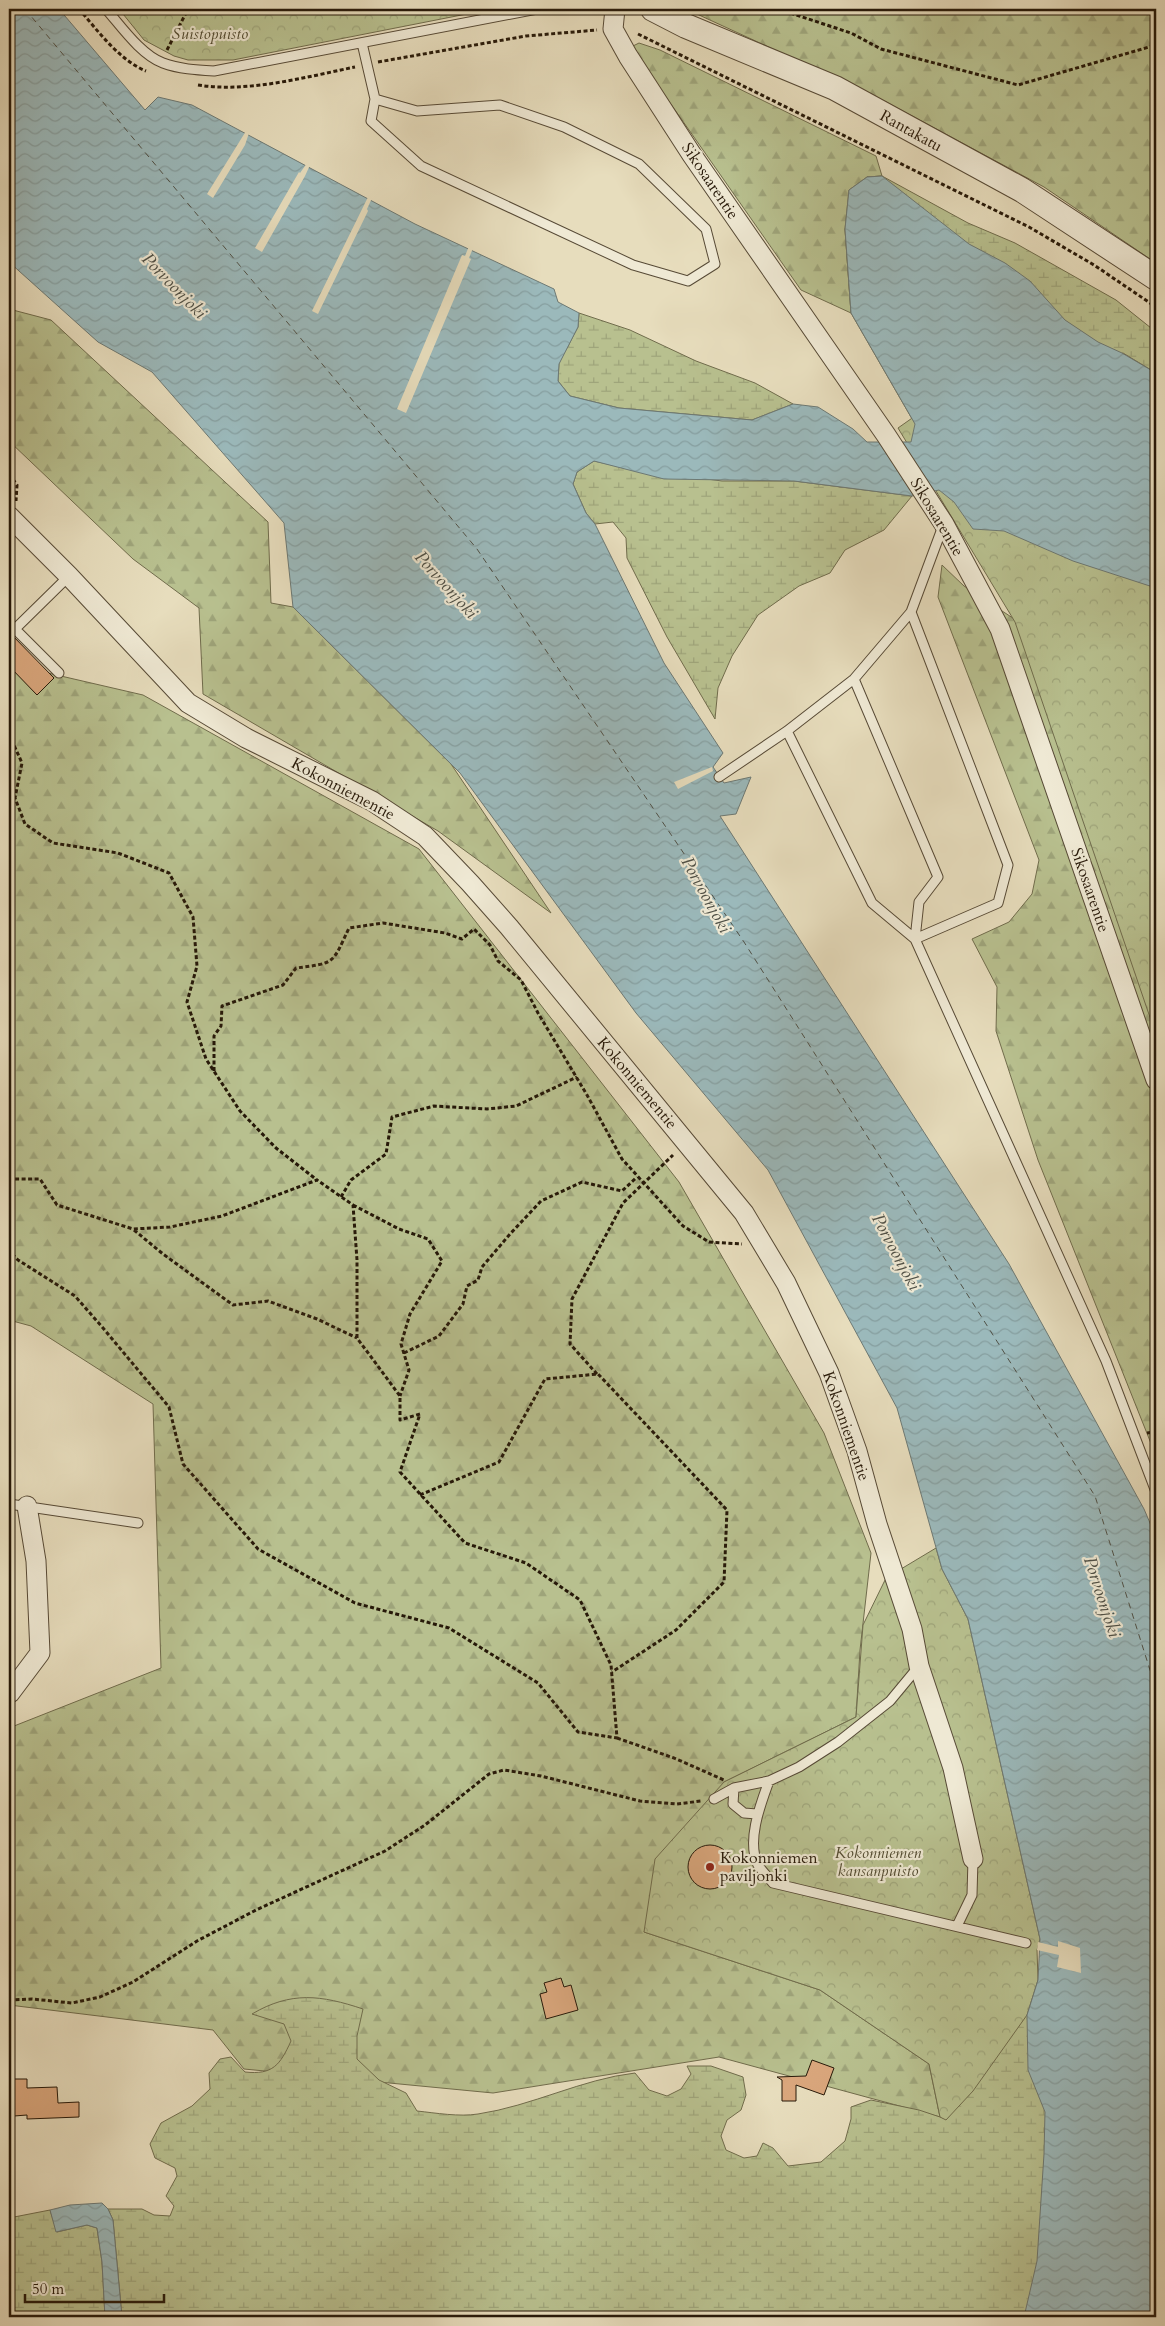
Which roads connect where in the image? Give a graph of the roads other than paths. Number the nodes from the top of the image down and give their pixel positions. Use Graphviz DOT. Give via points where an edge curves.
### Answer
graph roads {
  1 [pos="106,9"];
  2 [pos="537,9"];
  3 [pos="614,9"];
  4 [pos="653,9"];
  5 [pos="362,43"];
  6 [pos="375,99"];
  7 [pos="1156,278"];
  8 [pos="9,516"];
  9 [pos="944,524"];
  10 [pos="69,576"];
  11 [pos="911,612"];
  12 [pos="59,672"];
  13 [pos="854,679"];
  14 [pos="787,731"];
  15 [pos="720,777"];
  16 [pos="915,940"];
  17 [pos="1156,1080"];
  18 [pos="1156,1492"];
  19 [pos="18,1505"];
  20 [pos="138,1523"];
  21 [pos="919,1666"];
  22 [pos="9,1692"];
  23 [pos="769,1781"];
  24 [pos="734,1788"];
  25 [pos="714,1799"];
  26 [pos="757,1814"];
  27 [pos="973,1859"];
  28 [pos="957,1926"];
  29 [pos="1026,1943"];
  1 -- 5 [label="lane" via="134,42 160,62 181,68 214,71"];
  2 -- 5 [label="lane"];
  3 -- 9 [label="street, Sikosaarentie" via="613,29 628,56"];
  4 -- 7 [label="street, Rantakatu" via="835,88 1022,190"];
  5 -- 6 [label="lane"];
  6 -- 6 [label="lane" via="371,121 420,166 633,265 688,281 715,264 706,229 639,164 564,127 500,105 417,111"];
  8 -- 10 [label="street, Kokonniementie"];
  9 -- 11 [label="lane"];
  9 -- 17 [label="street, Sikosaarentie" via="1000,629"];
  10 -- 12 [label="lane" via="15,628"];
  10 -- 21 [label="street, Kokonniementie" via="188,702 246,738 372,801 425,836 502,920 744,1212 786,1283 829,1373 857,1451 912,1629"];
  11 -- 13 [label="lane"];
  11 -- 16 [label="lane" via="1008,865 998,903"];
  13 -- 14 [label="lane"];
  13 -- 16 [label="lane" via="938,877 919,902"];
  14 -- 15 [label="lane"];
  14 -- 16 [label="lane" via="872,903"];
  16 -- 18 [label="lane" via="1106,1362"];
  19 -- 20 [label="lane"];
  19 -- 22 [label="street" via="36,1561 40,1652"];
  21 -- 23 [label="lane" via="890,1701 860,1726 799,1768"];
  21 -- 27 [label="street, Kokonniementie" via="953,1768"];
  23 -- 24 [label="lane"];
  23 -- 26 [label="lane"];
  24 -- 25 [label="lane"];
  24 -- 26 [label="lane" via="733,1804 744,1813"];
  26 -- 28 [label="lane" via="754,1842 758,1864 773,1883"];
  27 -- 28 [label="lane" via="972,1895"];
  28 -- 29 [label="lane"];
}
